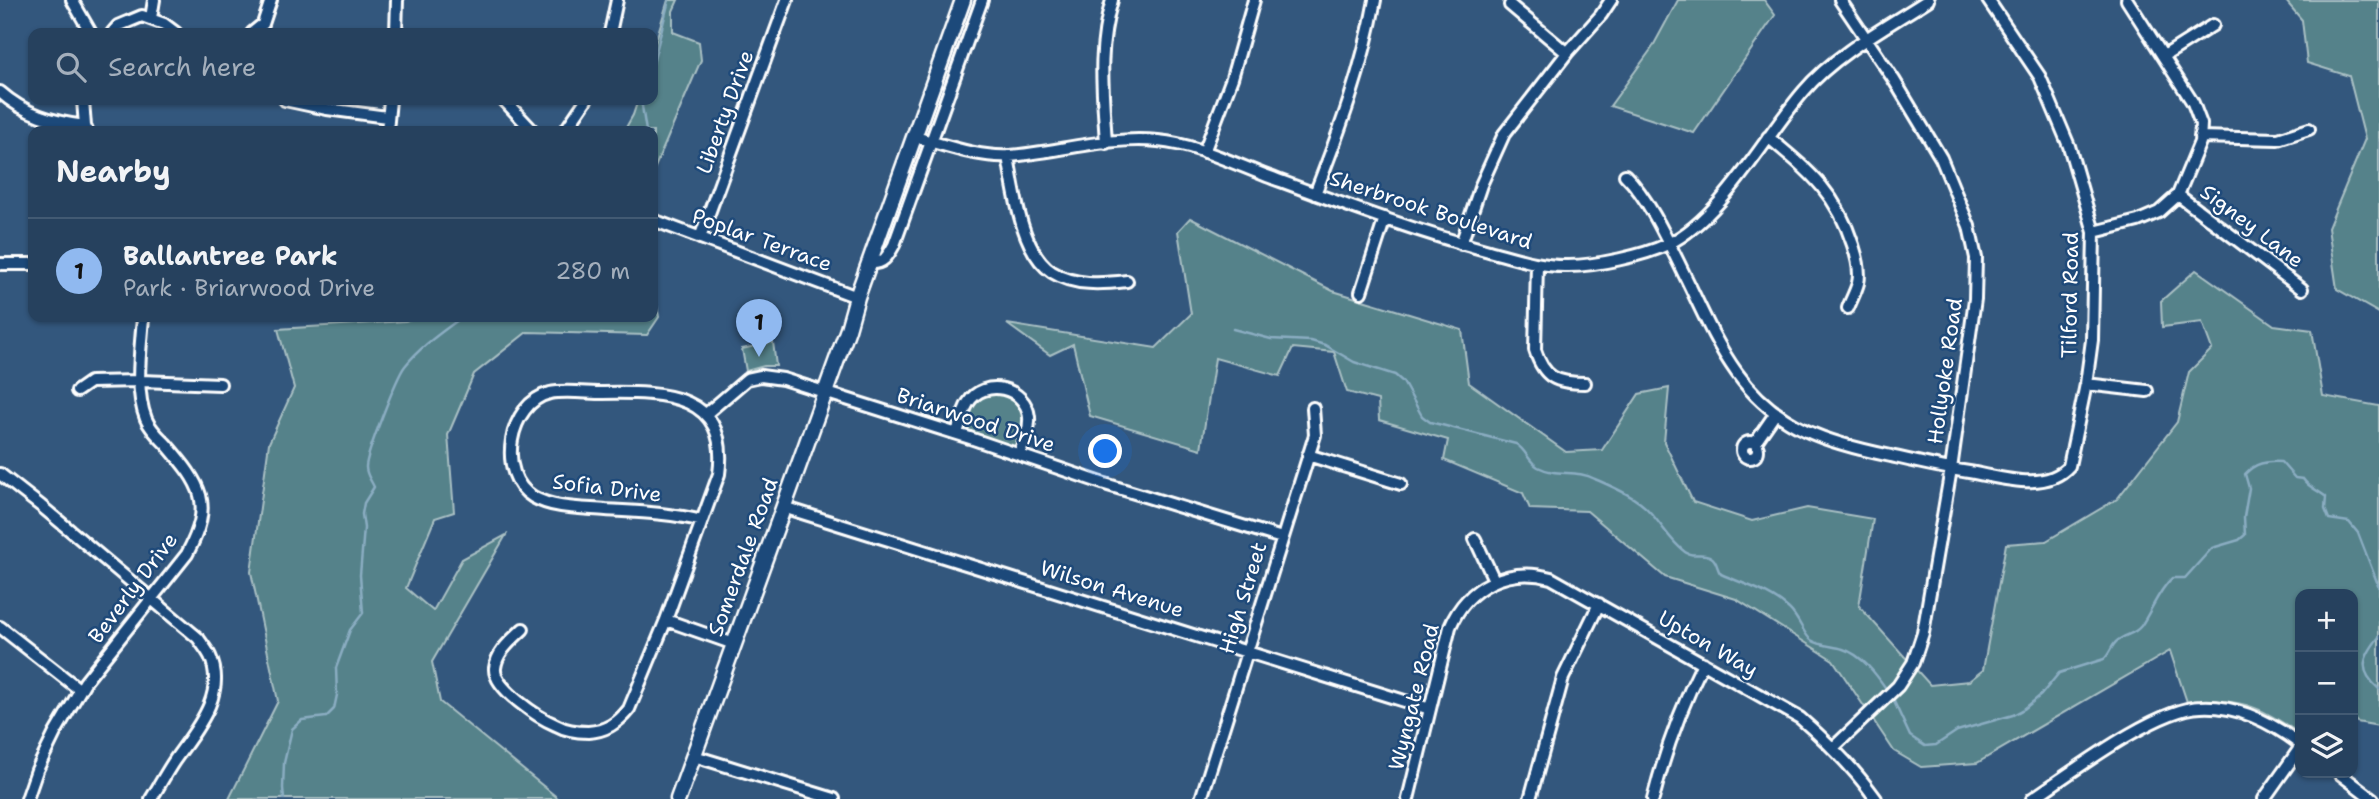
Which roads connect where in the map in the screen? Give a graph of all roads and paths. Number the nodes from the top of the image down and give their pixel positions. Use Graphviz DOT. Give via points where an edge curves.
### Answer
graph roads {
  1 [pos="72,0"];
  2 [pos="154,0"];
  3 [pos="271,0"];
  4 [pos="397,0"];
  5 [pos="617,0"];
  6 [pos="787,0"];
  7 [pos="963,0"];
  8 [pos="982,0"];
  9 [pos="1112,0"];
  10 [pos="1254,0"];
  11 [pos="1374,0"];
  12 [pos="1611,0"];
  13 [pos="1840,0"];
  14 [pos="1928,0"];
  15 [pos="1988,0"];
  16 [pos="2127,0"];
  17 [pos="1510,5"];
  18 [pos="151,18"];
  19 [pos="2213,25"];
  20 [pos="88,28"];
  21 [pos="116,28"];
  22 [pos="168,28"];
  23 [pos="258,28"];
  24 [pos="396,28"];
  25 [pos="611,28"];
  26 [pos="1867,39"];
  27 [pos="1567,53"];
  28 [pos="2164,56"];
  29 [pos="2,97"];
  30 [pos="84,105"];
  31 [pos="308,105"];
  32 [pos="389,105"];
  33 [pos="509,105"];
  34 [pos="583,105"];
  35 [pos="387,117"];
  36 [pos="76,126"];
  37 [pos="86,126"];
  38 [pos="387,126"];
  39 [pos="528,126"];
  40 [pos="568,126"];
  41 [pos="2309,129"];
  42 [pos="915,137"];
  43 [pos="1768,137"];
  44 [pos="2200,137"];
  45 [pos="930,141"];
  46 [pos="1106,143"];
  47 [pos="1204,152"];
  48 [pos="1008,156"];
  49 [pos="1625,175"];
  50 [pos="1315,194"];
  51 [pos="2178,195"];
  52 [pos="1385,218"];
  53 [pos="658,222"];
  54 [pos="2094,232"];
  55 [pos="700,238"];
  56 [pos="1461,244"];
  57 [pos="1669,244"];
  58 [pos="869,263"];
  59 [pos="0,264"];
  60 [pos="28,264"];
  61 [pos="1537,264"];
  62 [pos="1127,281"];
  63 [pos="2302,289"];
  64 [pos="1361,292"];
  65 [pos="857,297"];
  66 [pos="1848,308"];
  67 [pos="143,322"];
  68 [pos="141,381"];
  69 [pos="1585,383"];
  70 [pos="220,384"];
  71 [pos="2086,384"];
  72 [pos="77,391"];
  73 [pos="826,391"];
  74 [pos="2147,391"];
  75 [pos="1313,408"];
  76 [pos="706,414"];
  77 [pos="1775,414"];
  78 [pos="957,433"];
  79 [pos="1755,443"];
  80 [pos="1019,454"];
  81 [pos="1308,456"];
  82 [pos="1951,469"];
  83 [pos="0,474"];
  84 [pos="1401,484"];
  85 [pos="783,507"];
  86 [pos="702,521"];
  87 [pos="1282,538"];
  88 [pos="1475,539"];
  89 [pos="1494,580"];
  90 [pos="152,599"];
  91 [pos="1599,604"];
  92 [pos="666,620"];
  93 [pos="0,626"];
  94 [pos="523,629"];
  95 [pos="734,644"];
  96 [pos="1247,651"];
  97 [pos="1703,663"];
  98 [pos="80,690"];
  99 [pos="1430,709"];
  100 [pos="2295,743"];
  101 [pos="1834,747"];
  102 [pos="2295,753"];
  103 [pos="694,756"];
  104 [pos="2346,778"];
  105 [pos="27,799"];
  106 [pos="152,799"];
  107 [pos="678,799"];
  108 [pos="834,799"];
  109 [pos="1201,799"];
  110 [pos="1408,799"];
  111 [pos="1530,799"];
  112 [pos="1653,799"];
  113 [pos="1876,799"];
  114 [pos="2032,799"];
  115 [pos="2264,799"];
  116 [pos="2373,799"];
  1 -- 20 [label="street"];
  2 -- 18 [label="street"];
  3 -- 23 [label="street"];
  4 -- 24 [label="street"];
  5 -- 25 [label="street"];
  6 -- 55 [label="street, Liberty Drive"];
  7 -- 42 [label="main road, Somerdale Road"];
  8 -- 45 [label="street"];
  9 -- 46 [label="street" via="1101,58"];
  10 -- 47 [label="street"];
  11 -- 50 [label="street" via="1346,114"];
  12 -- 27 [label="street"];
  13 -- 26 [label="street, Hollyoke Road"];
  14 -- 26 [label="street, Sherbrook Boulevard"];
  15 -- 54 [label="street, Tilford Road" via="2040,77 2069,146"];
  16 -- 28 [label="street"];
  17 -- 27 [label="street"];
  18 -- 21 [label="street" via="142,16"];
  18 -- 22 [label="street"];
  19 -- 28 [label="street"];
  26 -- 43 [label="street, Sherbrook Boulevard" via="1805,89"];
  26 -- 82 [label="street, Hollyoke Road" via="1941,158 1969,226 1976,258 1975,299"];
  27 -- 56 [label="street" via="1504,134"];
  28 -- 44 [label="street" via="2193,103 2201,124"];
  29 -- 36 [label="street" via="37,116"];
  30 -- 37 [label="street"];
  31 -- 35 [label="street"];
  32 -- 35 [label="street"];
  33 -- 39 [label="street"];
  34 -- 40 [label="street"];
  35 -- 38 [label="street"];
  41 -- 44 [label="street" via="2278,139"];
  42 -- 45 [label="street, Sherbrook Boulevard"];
  42 -- 58 [label="main road, Somerdale Road"];
  43 -- 57 [label="street, Sherbrook Boulevard" via="1724,196"];
  43 -- 66 [label="street" via="1811,172 1847,225 1859,280"];
  44 -- 51 [label="street"];
  45 -- 48 [label="street, Sherbrook Boulevard"];
  45 -- 58 [label="street" via="894,246 880,262"];
  46 -- 47 [label="street, Sherbrook Boulevard" via="1158,141"];
  46 -- 48 [label="street, Sherbrook Boulevard"];
  47 -- 50 [label="street, Sherbrook Boulevard"];
  48 -- 62 [label="street" via="1015,200 1037,257 1052,272 1073,280 1098,285"];
  49 -- 57 [label="street"];
  50 -- 52 [label="street, Sherbrook Boulevard"];
  51 -- 54 [label="street" via="2138,221"];
  51 -- 63 [label="street, Signey Lane"];
  52 -- 56 [label="street, Sherbrook Boulevard"];
  52 -- 64 [label="street"];
  53 -- 55 [label="street, Poplar Terrace"];
  54 -- 71 [label="street, Tilford Road" via="2092,340"];
  55 -- 65 [label="street, Poplar Terrace"];
  56 -- 61 [label="street, Sherbrook Boulevard"];
  57 -- 61 [label="street, Sherbrook Boulevard" via="1630,257 1568,267"];
  57 -- 77 [label="street" via="1719,344 1738,374"];
  58 -- 65 [label="main road, Somerdale Road"];
  59 -- 60 [label="street"];
  61 -- 69 [label="street" via="1535,350 1539,361 1547,375 1568,383"];
  65 -- 73 [label="main road, Somerdale Road"];
  67 -- 68 [label="street, Beverly Drive"];
  68 -- 70 [label="street"];
  68 -- 72 [label="street" via="90,382"];
  68 -- 90 [label="street, Beverly Drive" via="146,418 196,483 203,500 197,535"];
  71 -- 74 [label="street"];
  71 -- 82 [label="street, Tilford Road" via="2069,466 2061,475 2023,481"];
  73 -- 76 [label="street, Briarwood Drive" via="761,376 747,379"];
  73 -- 78 [label="street, Briarwood Drive"];
  73 -- 85 [label="main road, Somerdale Road"];
  75 -- 81 [label="street, High Street" via="1315,435"];
  76 -- 86 [label="street" via="719,437 722,454"];
  76 -- 86 [label="street, Sofia Drive" via="672,397 550,393 532,402 519,419 510,451 522,488 545,502"];
  77 -- 79 [label="street"];
  77 -- 82 [label="street" via="1842,446"];
  78 -- 80 [label="street, Briarwood Drive"];
  78 -- 80 [label="street" via="969,401 988,388 1007,390 1021,399 1028,412"];
  80 -- 87 [label="street, Briarwood Drive"];
  81 -- 84 [label="street"];
  81 -- 87 [label="street, High Street"];
  82 -- 101 [label="street, Hollyoke Road" via="1923,633 1913,663 1898,686"];
  83 -- 90 [label="street"];
  85 -- 95 [label="main road, Somerdale Road"];
  85 -- 96 [label="street, Wilson Avenue"];
  86 -- 92 [label="street"];
  87 -- 96 [label="street, High Street"];
  88 -- 89 [label="street"];
  89 -- 91 [label="street, Upton Way" via="1522,573 1539,575"];
  89 -- 99 [label="street, Wyngate Road" via="1469,597 1455,614"];
  90 -- 98 [label="street, Beverly Drive"];
  90 -- 106 [label="street" via="198,638 210,656 214,680 203,721"];
  91 -- 97 [label="street, Upton Way"];
  91 -- 111 [label="street" via="1563,678"];
  92 -- 94 [label="street" via="624,715 589,732 556,725 498,681 497,658"];
  92 -- 95 [label="street"];
  93 -- 98 [label="street"];
  95 -- 103 [label="main road, Somerdale Road"];
  96 -- 99 [label="street, Wilson Avenue"];
  96 -- 109 [label="street, High Street"];
  97 -- 101 [label="street, Upton Way" via="1800,718"];
  97 -- 112 [label="street" via="1682,705"];
  98 -- 105 [label="street, Beverly Drive" via="37,769"];
  99 -- 110 [label="street, Wyngate Road"];
  100 -- 114 [label="street" via="2259,718 2200,707 2157,719"];
  101 -- 113 [label="street, Upton Way"];
  102 -- 115 [label="street"];
  103 -- 107 [label="main road, Somerdale Road"];
  103 -- 108 [label="street"];
  104 -- 116 [label="street"];
}
